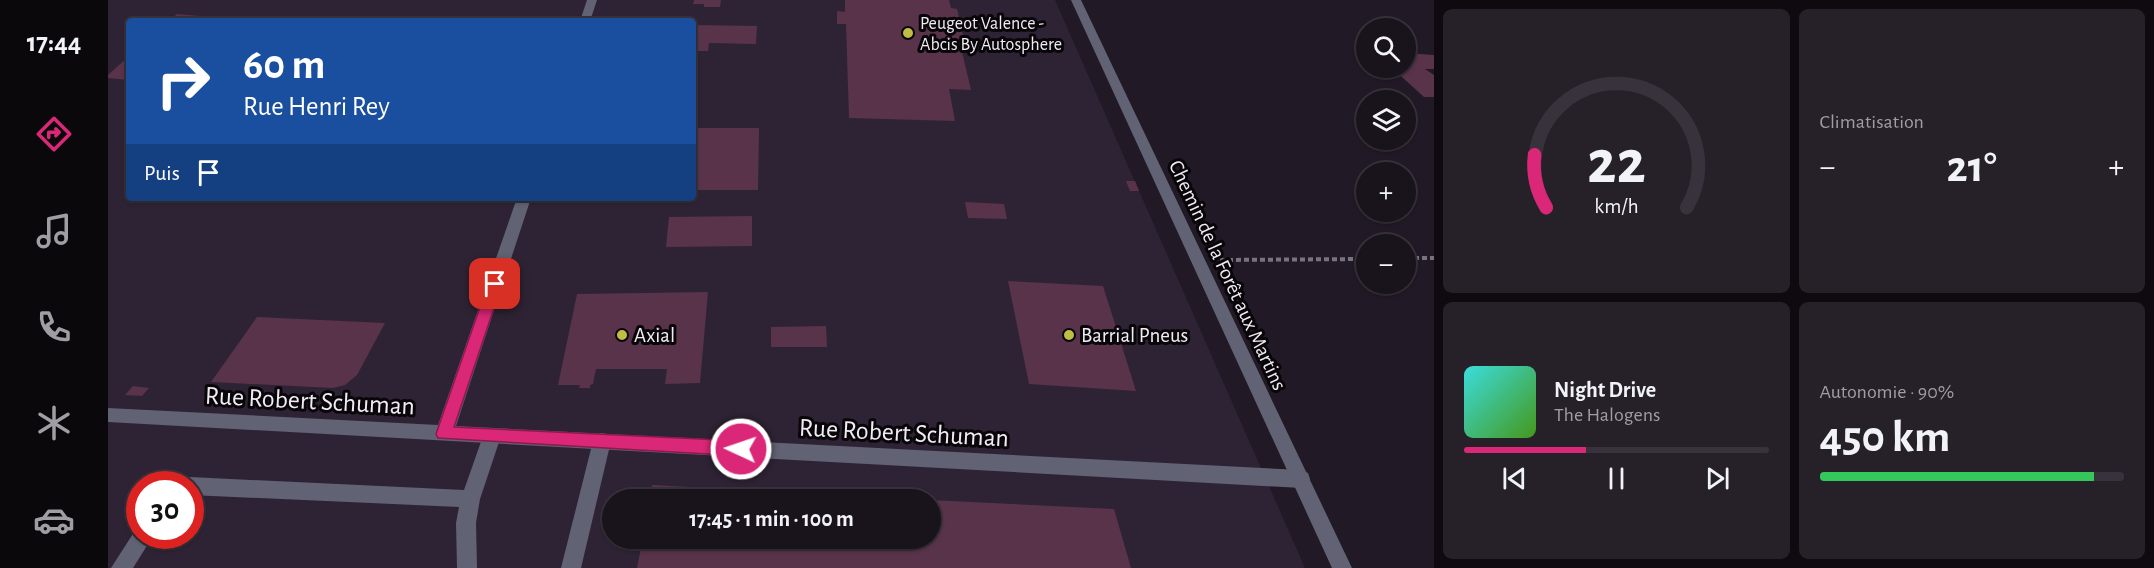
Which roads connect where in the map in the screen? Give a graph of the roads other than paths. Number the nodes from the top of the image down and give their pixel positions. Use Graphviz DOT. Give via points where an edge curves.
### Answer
graph roads {
  1 [pos="592,0"];
  2 [pos="1076,0"];
  3 [pos="586,18"];
  4 [pos="523,201"];
  5 [pos="108,415"];
  6 [pos="444,434"];
  7 [pos="492,436"];
  8 [pos="602,441"];
  9 [pos="1301,479"];
  10 [pos="204,487"];
  11 [pos="470,499"];
  12 [pos="134,549"];
  13 [pos="121,568"];
  14 [pos="467,568"];
  15 [pos="571,568"];
  16 [pos="1342,568"];
  1 -- 3 [label="street"];
  2 -- 9 [label="street, Chemin de la Forêt aux Martins"];
  4 -- 6 [label="street"];
  5 -- 6 [label="street, Rue Robert Schuman"];
  6 -- 7 [label="street, Rue Robert Schuman"];
  7 -- 8 [label="street, Rue Robert Schuman"];
  7 -- 11 [label="street"];
  8 -- 9 [label="street, Rue Robert Schuman"];
  8 -- 15 [label="street"];
  9 -- 16 [label="street, Chemin de la Forêt aux Martins"];
  10 -- 11 [label="street"];
  11 -- 14 [label="street"];
  12 -- 13 [label="street"];
}
